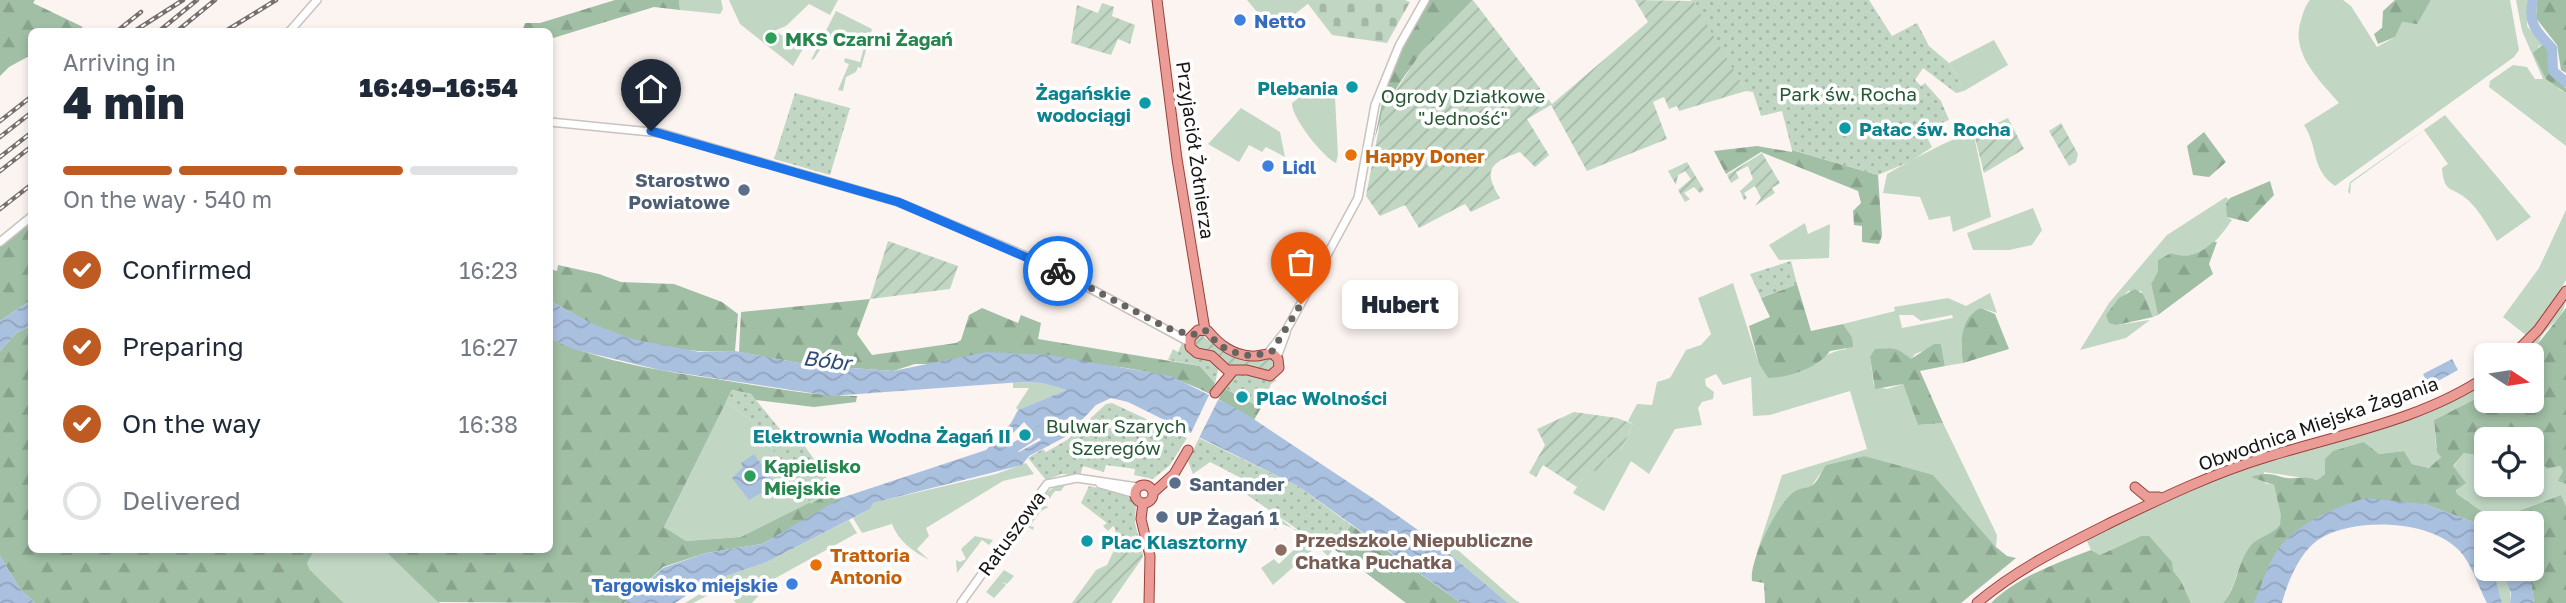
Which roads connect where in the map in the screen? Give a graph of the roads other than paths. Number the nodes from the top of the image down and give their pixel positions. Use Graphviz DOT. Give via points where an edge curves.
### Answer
graph roads {
  1 [pos="317,0"];
  2 [pos="1157,0"];
  3 [pos="1425,0"];
  4 [pos="292,28"];
  5 [pos="553,122"];
  6 [pos="28,219"];
  7 [pos="0,242"];
  8 [pos="2566,291"];
  9 [pos="1196,334"];
  10 [pos="2525,343"];
  11 [pos="1273,355"];
  12 [pos="2474,384"];
  13 [pos="1072,479"];
  14 [pos="1138,487"];
  15 [pos="2168,495"];
  16 [pos="1139,500"];
  17 [pos="2127,515"];
  18 [pos="961,603"];
  19 [pos="1149,603"];
  20 [pos="1977,603"];
  1 -- 4 [label="street"];
  2 -- 9 [label="main road, Przyjaciół Żołnierza" via="1200,306"];
  3 -- 11 [label="street" via="1375,105 1363,179 1352,210"];
  5 -- 9 [label="street" via="661,132 898,202 1043,263 1167,328"];
  6 -- 7 [label="street"];
  8 -- 10 [label="main road"];
  9 -- 11 [label="main road" via="1239,354"];
  9 -- 11 [label="main road" via="1193,351 1212,356 1229,370 1273,375 1279,368"];
  12 -- 15 [label="main road, Obwodnica Miejska Żagania" via="2419,411 2257,460"];
  13 -- 14 [label="street, Ratuszowa"];
  13 -- 16 [label="street" via="1128,492"];
  13 -- 18 [label="street, Ratuszowa" via="1046,484"];
  14 -- 16 [label="main road"];
  14 -- 16 [label="main road" via="1152,489 1151,500"];
  15 -- 17 [label="main road, Obwodnica Miejska Żagania"];
  15 -- 17 [label="main road" via="2150,497 2135,487 2137,500"];
  16 -- 19 [label="main road" via="1150,556"];
  17 -- 20 [label="main road, Obwodnica Miejska Żagania" via="2030,564"];
}
